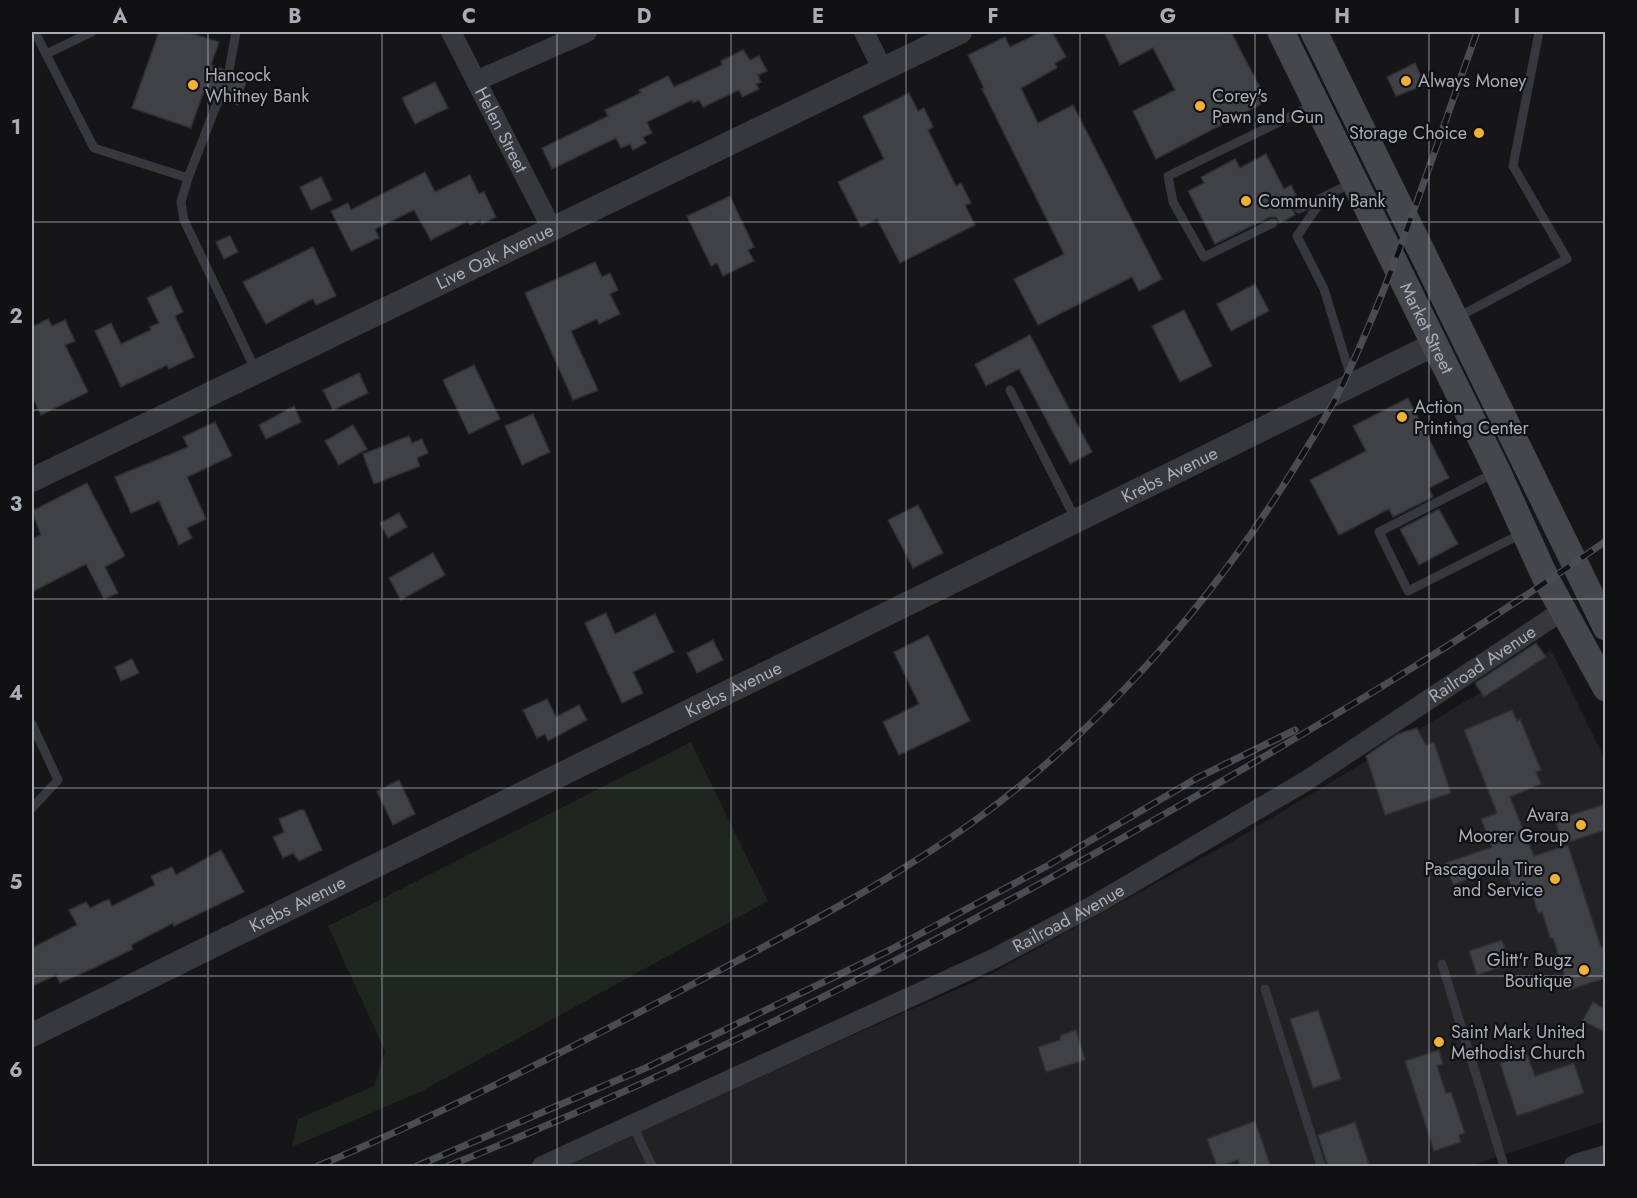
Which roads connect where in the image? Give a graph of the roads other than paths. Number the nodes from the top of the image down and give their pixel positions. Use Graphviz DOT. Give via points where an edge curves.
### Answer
graph roads {
  1 [pos="35,32"];
  2 [pos="92,32"];
  3 [pos="236,32"];
  4 [pos="451,32"];
  5 [pos="586,32"];
  6 [pos="864,32"];
  7 [pos="960,32"];
  8 [pos="1281,32"];
  9 [pos="1314,32"];
  10 [pos="1539,32"];
  11 [pos="46,54"];
  12 [pos="882,68"];
  13 [pos="229,71"];
  14 [pos="476,81"];
  15 [pos="219,98"];
  16 [pos="1316,104"];
  17 [pos="188,178"];
  18 [pos="1354,182"];
  19 [pos="1324,197"];
  20 [pos="1299,209"];
  21 [pos="1273,223"];
  22 [pos="551,227"];
  23 [pos="1456,318"];
  24 [pos="1435,344"];
  25 [pos="256,371"];
  26 [pos="1353,384"];
  27 [pos="1010,390"];
  28 [pos="1497,471"];
  29 [pos="32,480"];
  30 [pos="1076,520"];
  31 [pos="1524,533"];
  32 [pos="1562,611"];
  33 [pos="1605,627"];
  34 [pos="1605,688"];
  35 [pos="32,724"];
  36 [pos="32,808"];
  37 [pos="1442,964"];
  38 [pos="1265,989"];
  39 [pos="32,1035"];
  40 [pos="633,1126"];
  41 [pos="1605,1157"];
  42 [pos="542,1167"];
  43 [pos="652,1167"];
  44 [pos="1321,1167"];
  45 [pos="1504,1167"];
  46 [pos="1576,1167"];
  1 -- 11 [label="lane"];
  2 -- 11 [label="lane"];
  3 -- 13 [label="lane"];
  4 -- 14 [label="street, Helen Street"];
  5 -- 14 [label="street"];
  6 -- 12 [label="street"];
  7 -- 12 [label="street, Live Oak Avenue"];
  8 -- 16 [label="main road, Market Street"];
  9 -- 23 [label="main road, Market Street"];
  10 -- 23 [label="lane" via="1513,166 1567,259"];
  11 -- 17 [label="lane" via="94,148"];
  12 -- 22 [label="street, Live Oak Avenue"];
  14 -- 22 [label="street, Helen Street"];
  15 -- 17 [label="lane"];
  16 -- 18 [label="main road, Market Street"];
  16 -- 21 [label="lane" via="1168,177 1173,202 1204,257"];
  17 -- 25 [label="lane" via="181,202 184,220"];
  18 -- 19 [label="lane"];
  18 -- 24 [label="main road, Market Street"];
  19 -- 20 [label="lane"];
  19 -- 26 [label="lane" via="1297,236 1324,289"];
  22 -- 25 [label="street, Live Oak Avenue"];
  23 -- 33 [label="main road, Market Street"];
  24 -- 26 [label="street, Krebs Avenue"];
  24 -- 28 [label="main road, Market Street"];
  25 -- 29 [label="street, Live Oak Avenue"];
  26 -- 30 [label="street, Krebs Avenue"];
  27 -- 30 [label="lane"];
  28 -- 31 [label="main road, Market Street"];
  28 -- 31 [label="lane" via="1379,532 1408,591"];
  30 -- 39 [label="street, Krebs Avenue"];
  31 -- 32 [label="main road, Market Street"];
  32 -- 34 [label="main road, Market Street"];
  32 -- 40 [label="street, Railroad Avenue" via="1306,781 1095,904 993,959"];
  35 -- 36 [label="lane" via="58,780"];
  37 -- 45 [label="lane"];
  38 -- 44 [label="lane"];
  40 -- 42 [label="street, Railroad Avenue"];
  40 -- 43 [label="lane"];
  41 -- 46 [label="street"];
}
